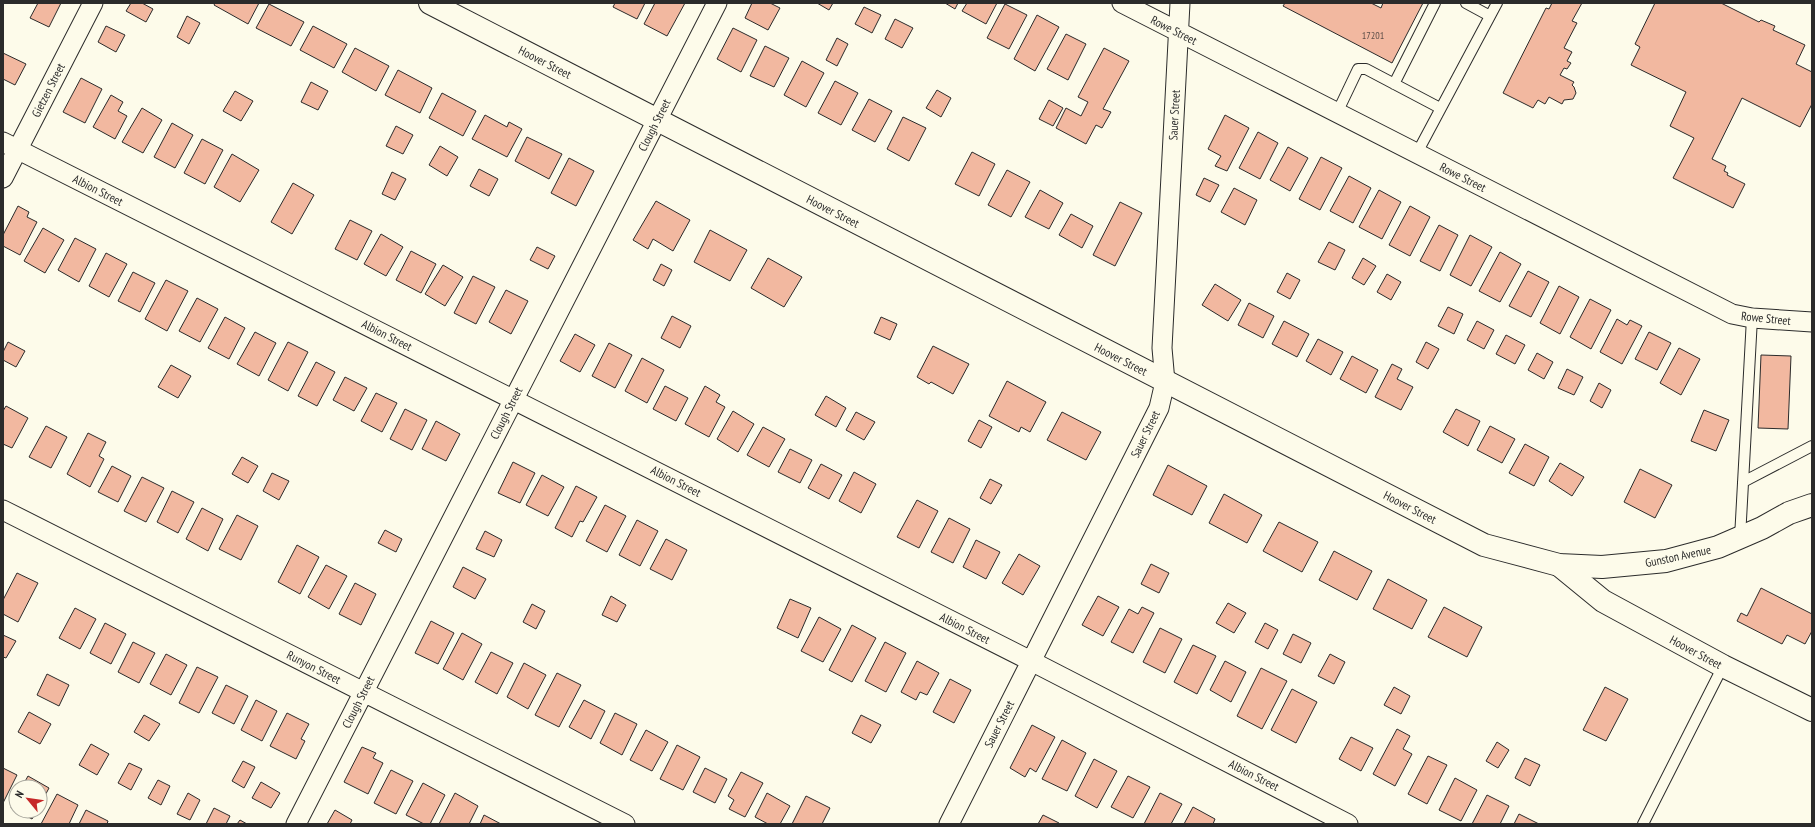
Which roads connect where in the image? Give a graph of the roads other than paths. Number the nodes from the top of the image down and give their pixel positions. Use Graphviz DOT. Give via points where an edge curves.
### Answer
graph roads {
  1 [pos="93,3"];
  2 [pos="430,3"];
  3 [pos="717,3"];
  4 [pos="1122,3"];
  5 [pos="1180,3"];
  6 [pos="1435,3"];
  7 [pos="1466,3"];
  8 [pos="1497,3"];
  9 [pos="1490,16"];
  10 [pos="1179,32"];
  11 [pos="1394,84"];
  12 [pos="1440,108"];
  13 [pos="1338,113"];
  14 [pos="657,120"];
  15 [pos="10,145"];
  16 [pos="1417,153"];
  17 [pos="3,178"];
  18 [pos="1752,318"];
  19 [pos="1812,322"];
  20 [pos="1165,382"];
  21 [pos="514,399"];
  22 [pos="1812,446"];
  23 [pos="1743,482"];
  24 [pos="1812,505"];
  25 [pos="3,510"];
  26 [pos="1740,538"];
  27 [pos="1559,565"];
  28 [pos="1031,661"];
  29 [pos="1723,666"];
  30 [pos="364,692"];
  31 [pos="1812,710"];
  32 [pos="296,824"];
  33 [pos="625,824"];
  34 [pos="949,824"];
  35 [pos="1348,824"];
  36 [pos="1643,824"];
  1 -- 15 [label="street, Gietzen Street"];
  2 -- 14 [label="main road, Hoover Street"];
  3 -- 14 [label="street, Clough Street"];
  4 -- 10 [label="street, Rowe Street"];
  5 -- 10 [label="street, Sauer Street"];
  6 -- 11 [label="lane"];
  7 -- 9 [label="lane"];
  8 -- 9 [label="lane"];
  9 -- 12 [label="lane"];
  10 -- 13 [label="street, Rowe Street"];
  10 -- 20 [label="street, Sauer Street" via="1162,348"];
  11 -- 12 [label="lane"];
  11 -- 13 [label="lane" via="1366,69 1358,69"];
  12 -- 16 [label="lane"];
  13 -- 16 [label="street, Rowe Street"];
  14 -- 20 [label="main road, Hoover Street"];
  14 -- 21 [label="street, Clough Street"];
  15 -- 17 [label="street, Gietzen Street"];
  15 -- 21 [label="street, Albion Street"];
  16 -- 18 [label="street, Rowe Street" via="1732,314"];
  18 -- 19 [label="street, Rowe Street"];
  18 -- 23 [label="lane"];
  20 -- 27 [label="main road, Hoover Street" via="1484,545"];
  20 -- 28 [label="street, Sauer Street" via="1159,408"];
  21 -- 28 [label="street, Albion Street"];
  21 -- 30 [label="street, Clough Street"];
  22 -- 23 [label="lane"];
  23 -- 26 [label="lane"];
  24 -- 26 [label="main road, Gunston Avenue" via="1789,513"];
  25 -- 30 [label="street, Runyon Street"];
  26 -- 27 [label="main road, Gunston Avenue" via="1718,548 1666,561 1602,567"];
  27 -- 29 [label="main road, Hoover Street" via="1603,601"];
  28 -- 34 [label="street, Sauer Street"];
  28 -- 35 [label="street, Albion Street"];
  29 -- 31 [label="main road, Hoover Street"];
  29 -- 36 [label="lane"];
  30 -- 32 [label="street, Clough Street"];
  30 -- 33 [label="street, Runyon Street"];
}
